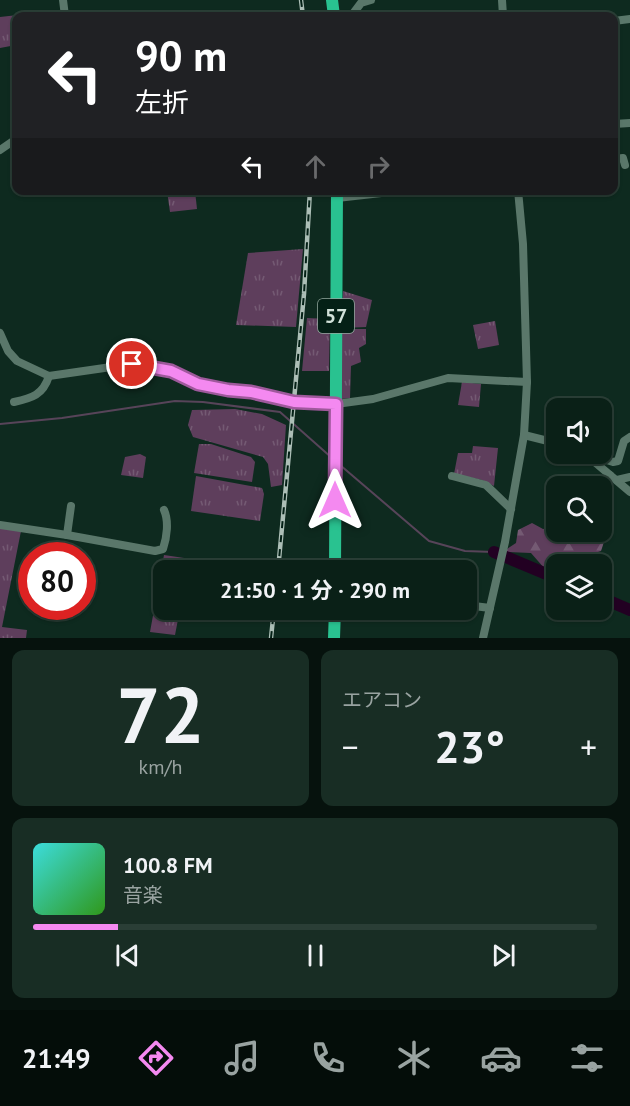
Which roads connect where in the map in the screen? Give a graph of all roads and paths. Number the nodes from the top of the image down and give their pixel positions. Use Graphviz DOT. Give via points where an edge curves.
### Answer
graph roads {
  1 [pos="371,0"];
  2 [pos="354,12"];
  3 [pos="618,159"];
  4 [pos="625,165"];
  5 [pos="337,195"];
  6 [pos="518,195"];
  7 [pos="0,333"];
  8 [pos="49,376"];
  9 [pos="527,382"];
  10 [pos="14,402"];
  11 [pos="336,404"];
  12 [pos="524,435"];
  13 [pos="630,437"];
  14 [pos="546,440"];
  15 [pos="612,460"];
  16 [pos="597,464"];
  17 [pos="452,477"];
  18 [pos="630,477"];
  19 [pos="613,478"];
  20 [pos="630,492"];
  21 [pos="71,506"];
  22 [pos="511,509"];
  23 [pos="164,510"];
  24 [pos="0,525"];
  25 [pos="68,536"];
  26 [pos="335,560"];
  27 [pos="477,606"];
  28 [pos="490,608"];
  29 [pos="334,620"];
  30 [pos="334,638"];
  31 [pos="483,638"];
  1 -- 2 [label="street"];
  3 -- 4 [label="street" via="623,158"];
  5 -- 11 [label="highway, 57"];
  6 -- 9 [label="street"];
  7 -- 8 [label="street" via="17,361"];
  8 -- 10 [label="street" via="41,392"];
  8 -- 11 [label="street" via="132,364 171,371 198,384 228,390 294,402"];
  9 -- 11 [label="street" via="448,378 373,399"];
  9 -- 12 [label="street"];
  11 -- 26 [label="highway, 57"];
  12 -- 14 [label="street"];
  12 -- 22 [label="street"];
  13 -- 15 [label="street" via="624,441 618,461"];
  16 -- 19 [label="street"];
  17 -- 22 [label="street" via="486,485"];
  18 -- 19 [label="street"];
  19 -- 20 [label="street"];
  21 -- 25 [label="street"];
  22 -- 28 [label="street"];
  23 -- 25 [label="street" via="165,544 159,551"];
  24 -- 25 [label="street"];
  27 -- 28 [label="street"];
  28 -- 31 [label="street"];
  29 -- 30 [label="highway"];
}
